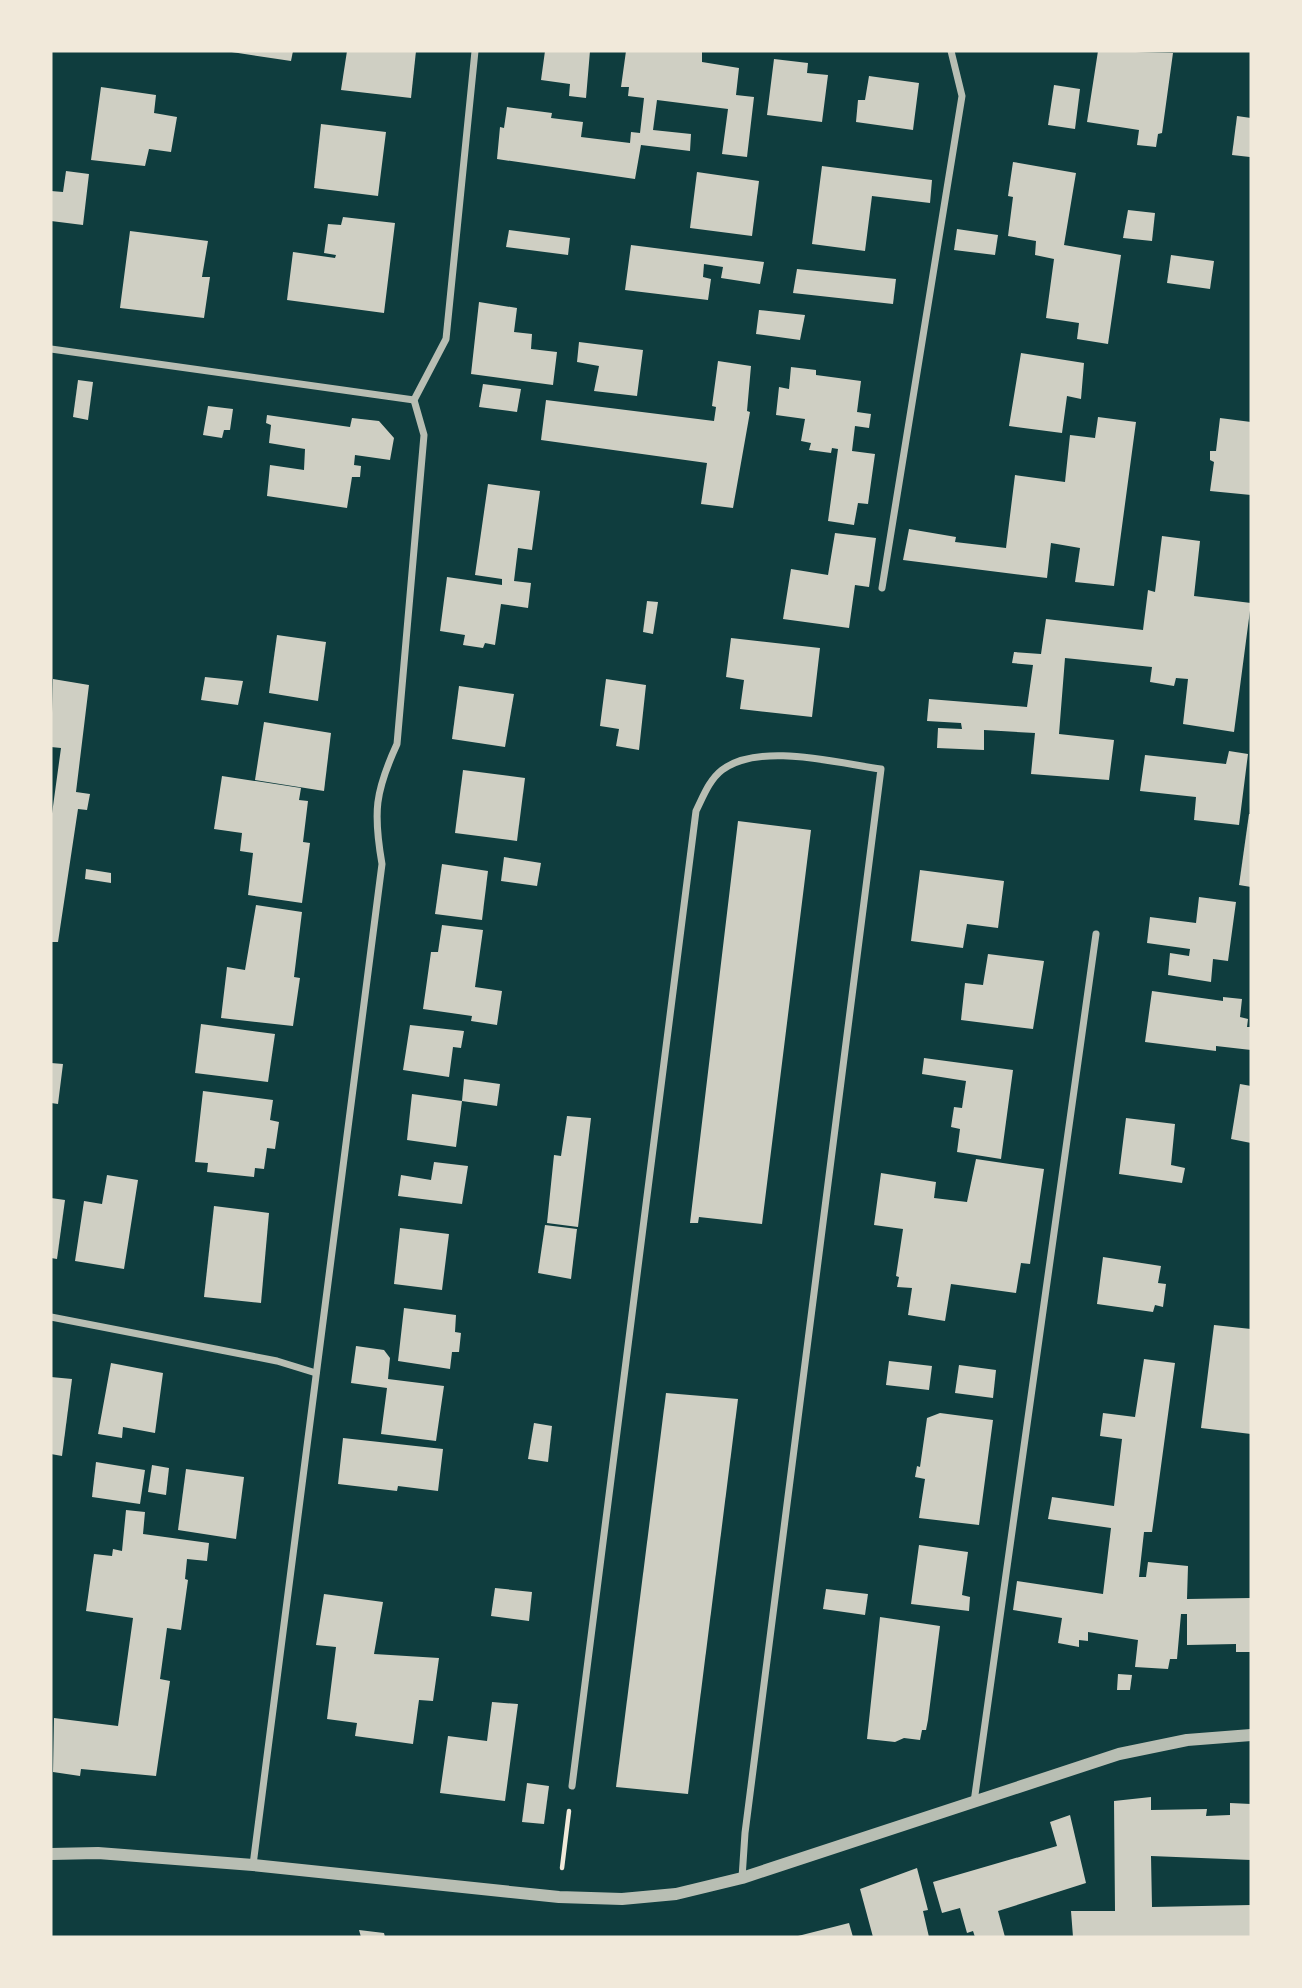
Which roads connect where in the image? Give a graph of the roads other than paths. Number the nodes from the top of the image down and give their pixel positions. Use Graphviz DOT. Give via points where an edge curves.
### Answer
graph roads {
  1 [pos="475,51"];
  2 [pos="951,51"];
  3 [pos="51,349"];
  4 [pos="414,400"];
  5 [pos="882,588"];
  6 [pos="1097,934"];
  7 [pos="51,1317"];
  8 [pos="316,1373"];
  9 [pos="1251,1735"];
  10 [pos="572,1786"];
  11 [pos="974,1802"];
  12 [pos="51,1854"];
  13 [pos="253,1865"];
  14 [pos="742,1878"];
  1 -- 4 [label="street" via="446,339"];
  2 -- 5 [label="street" via="962,96"];
  3 -- 4 [label="street"];
  4 -- 8 [label="street" via="424,435 397,744 381,781 375,823 382,864"];
  6 -- 11 [label="street"];
  7 -- 8 [label="street" via="277,1361"];
  8 -- 13 [label="street"];
  9 -- 11 [label="street" via="1187,1740 1119,1754"];
  10 -- 14 [label="street" via="696,811 720,772 738,760 762,755 881,769"];
  11 -- 14 [label="street"];
  12 -- 13 [label="street" via="98,1853"];
  13 -- 14 [label="street" via="559,1897 622,1899 676,1895"];
}
